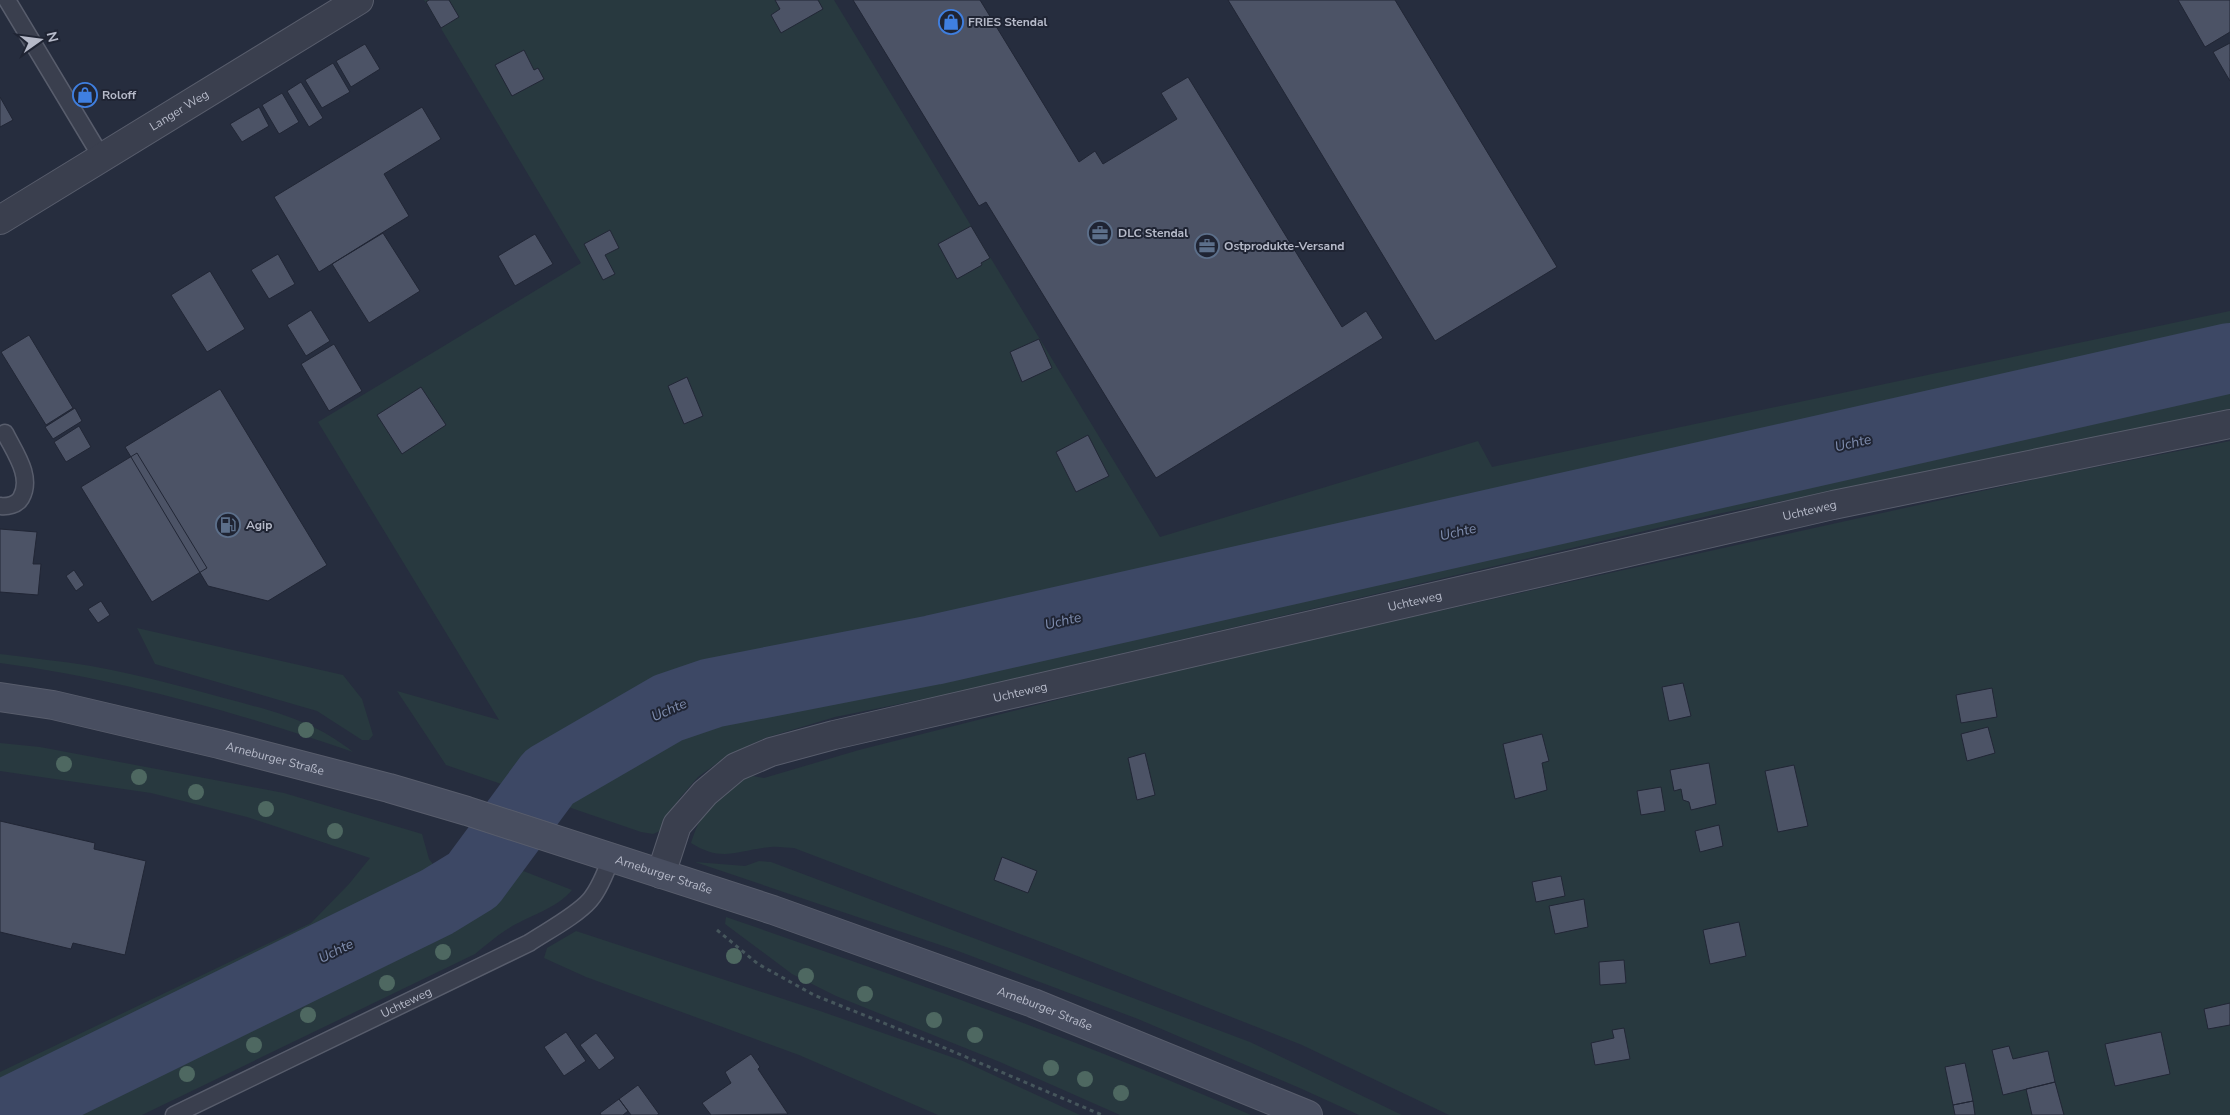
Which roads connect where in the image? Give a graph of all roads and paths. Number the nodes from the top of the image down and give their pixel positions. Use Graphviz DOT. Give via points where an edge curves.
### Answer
graph roads {
  1 [pos="7,0"];
  2 [pos="359,0"];
  3 [pos="102,158"];
  4 [pos="0,220"];
  5 [pos="2230,424"];
  6 [pos="5,433"];
  7 [pos="0,506"];
  8 [pos="0,697"];
  9 [pos="611,858"];
  10 [pos="661,874"];
  11 [pos="715,928"];
  12 [pos="174,1115"];
  13 [pos="1102,1115"];
  14 [pos="1308,1115"];
  1 -- 3 [label="lane"];
  2 -- 3 [label="street, Langer Weg"];
  3 -- 4 [label="street, Langer Weg"];
  5 -- 10 [label="street, Uchteweg" via="1833,505 844,732 780,750 736,767 705,793 677,825"];
  6 -- 7 [label="lane" via="26,481 25,492 18,502"];
  8 -- 9 [label="main road, Arneburger Straße" via="53,704 389,788"];
  9 -- 10 [label="main road, Arneburger Straße"];
  9 -- 12 [label="lane, Uchteweg" via="591,899 529,943"];
  10 -- 14 [label="main road, Arneburger Straße" via="773,910 1033,1003"];
  11 -- 13 [label="path" via="758,964 814,995 934,1042"];
}
